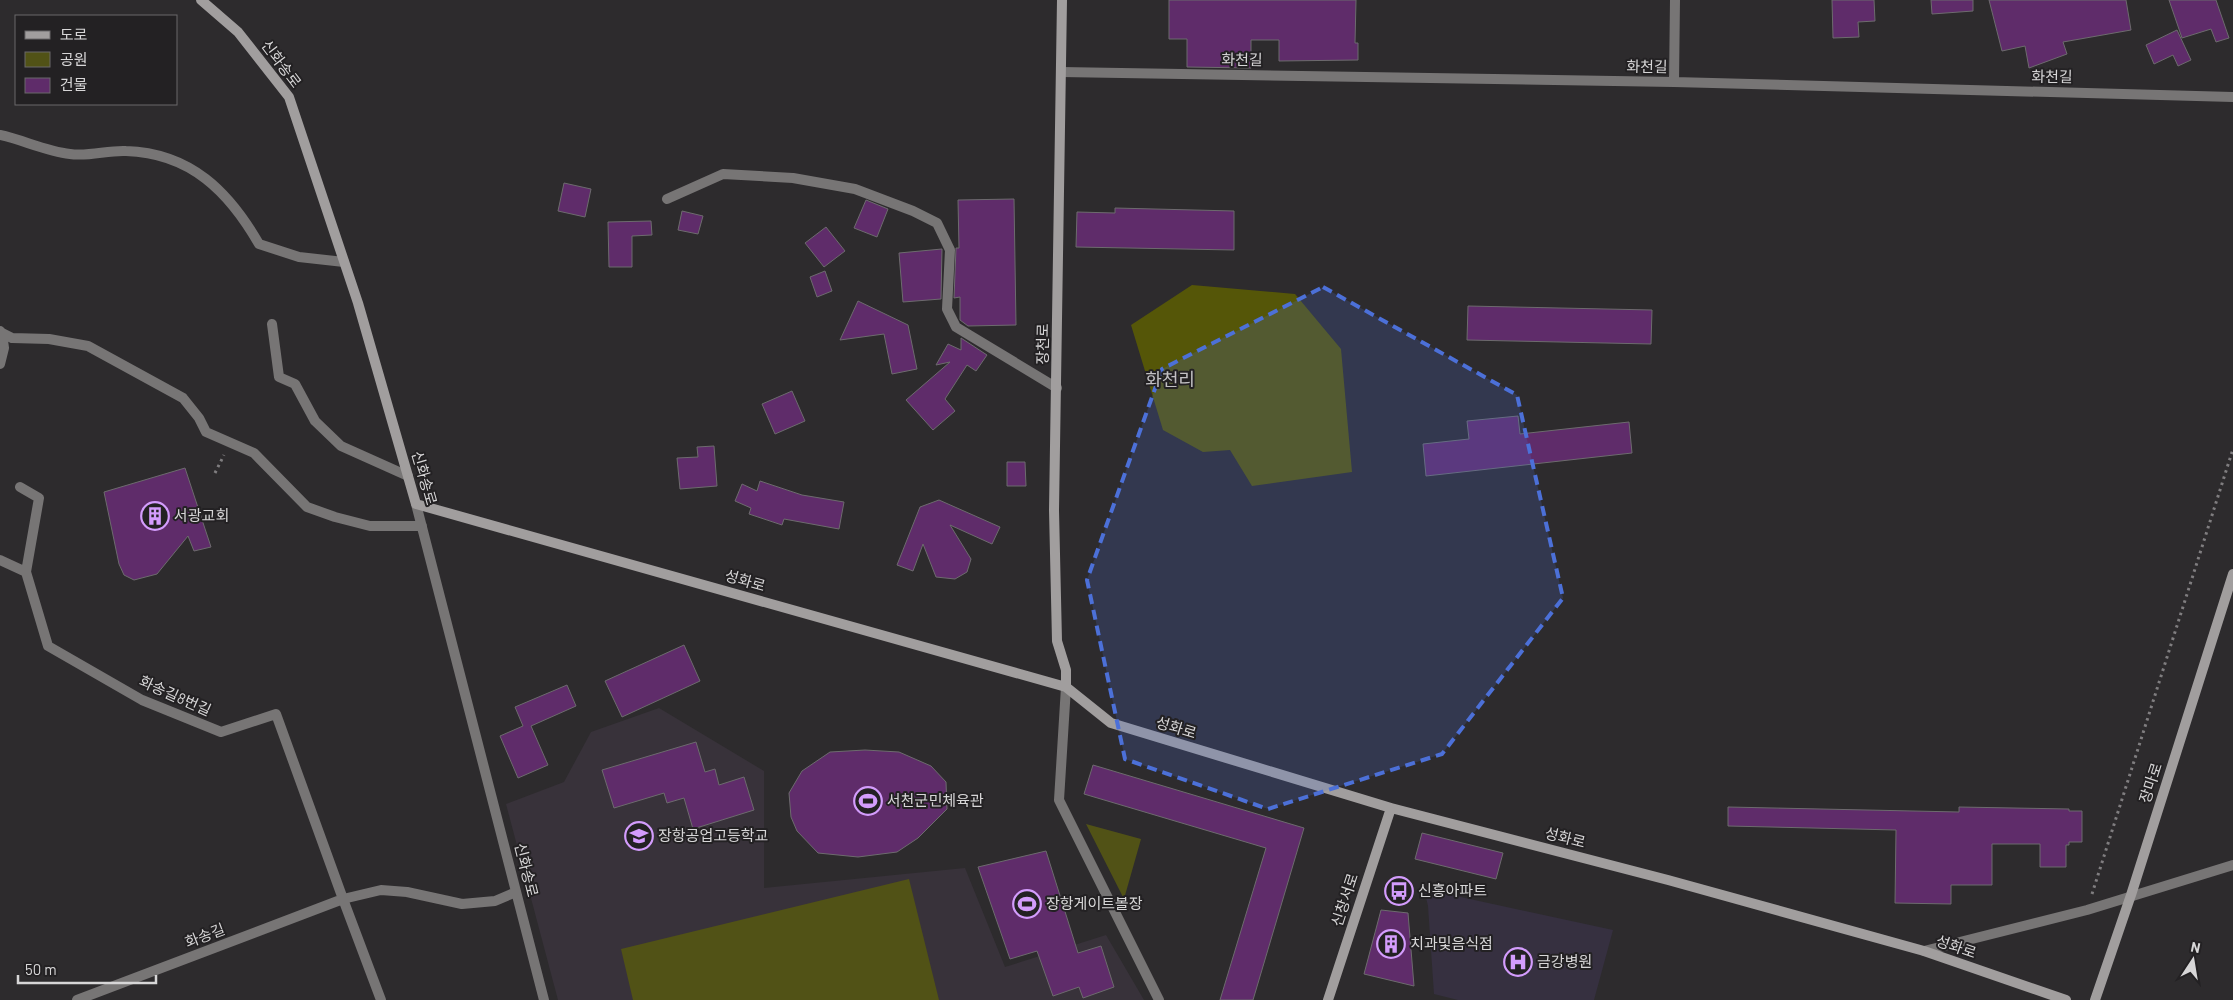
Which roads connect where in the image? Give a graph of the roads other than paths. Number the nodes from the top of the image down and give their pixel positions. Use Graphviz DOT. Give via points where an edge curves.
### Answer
graph roads {
  1 [pos="201,0"];
  2 [pos="1062,0"];
  3 [pos="1675,0"];
  4 [pos="1061,72"];
  5 [pos="1674,82"];
  6 [pos="2233,97"];
  7 [pos="0,135"];
  8 [pos="667,199"];
  9 [pos="344,262"];
  10 [pos="272,324"];
  11 [pos="1,332"];
  12 [pos="0,364"];
  13 [pos="1057,388"];
  14 [pos="408,476"];
  15 [pos="20,487"];
  16 [pos="416,504"];
  17 [pos="422,526"];
  18 [pos="0,560"];
  19 [pos="26,572"];
  20 [pos="2233,574"];
  21 [pos="1066,688"];
  22 [pos="1391,808"];
  23 [pos="2233,865"];
  24 [pos="516,892"];
  25 [pos="2131,895"];
  26 [pos="343,899"];
  27 [pos="1924,952"];
  28 [pos="77,1000"];
  29 [pos="381,1000"];
  30 [pos="544,1000"];
  31 [pos="1159,1000"];
  32 [pos="1328,1000"];
  33 [pos="2066,1000"];
  34 [pos="2095,1000"];
  1 -- 9 [label="main road, 신화송로" via="238,32 289,97"];
  2 -- 4 [label="main road, 장천로"];
  3 -- 5 [label="street"];
  4 -- 5 [label="street, 화천길"];
  4 -- 13 [label="main road, 장천로"];
  5 -- 6 [label="street, 화천길"];
  7 -- 9 [label="street" via="70,155 144,151 191,168 220,189 245,219 259,244 298,257"];
  8 -- 13 [label="street" via="724,174 783,177 855,189 913,211 937,223 950,250 947,309 956,327"];
  9 -- 14 [label="main road, 신화송로"];
  10 -- 14 [label="street" via="278,377 295,384 315,421 341,446"];
  11 -- 12 [label="street" via="4,348"];
  11 -- 17 [label="street" via="12,338 49,339 88,346 183,398 206,432 254,453 307,507 370,526"];
  13 -- 21 [label="main road, 장천로" via="1054,510 1057,641 1066,670"];
  14 -- 16 [label="main road, 신화송로"];
  15 -- 19 [label="street, 화송길8번길" via="39,498"];
  16 -- 17 [label="street, 신화송로"];
  16 -- 21 [label="main road, 성화로"];
  17 -- 24 [label="street, 신화송로"];
  18 -- 19 [label="street"];
  19 -- 26 [label="street, 화송길8번길" via="48,646 142,700 222,732 276,714"];
  20 -- 25 [label="main road, 장마로"];
  21 -- 22 [label="main road, 성화로" via="1111,723"];
  21 -- 31 [label="street" via="1059,800"];
  22 -- 27 [label="main road, 성화로" via="1668,880"];
  22 -- 32 [label="main road, 신창서로"];
  23 -- 25 [label="street"];
  24 -- 26 [label="street, 화송길" via="495,901 462,904 381,890"];
  24 -- 30 [label="street, 신화송로"];
  25 -- 27 [label="street" via="2087,910"];
  25 -- 34 [label="main road, 장마로"];
  26 -- 28 [label="street, 화송길"];
  26 -- 29 [label="street"];
  27 -- 33 [label="main road, 성화로"];
}
